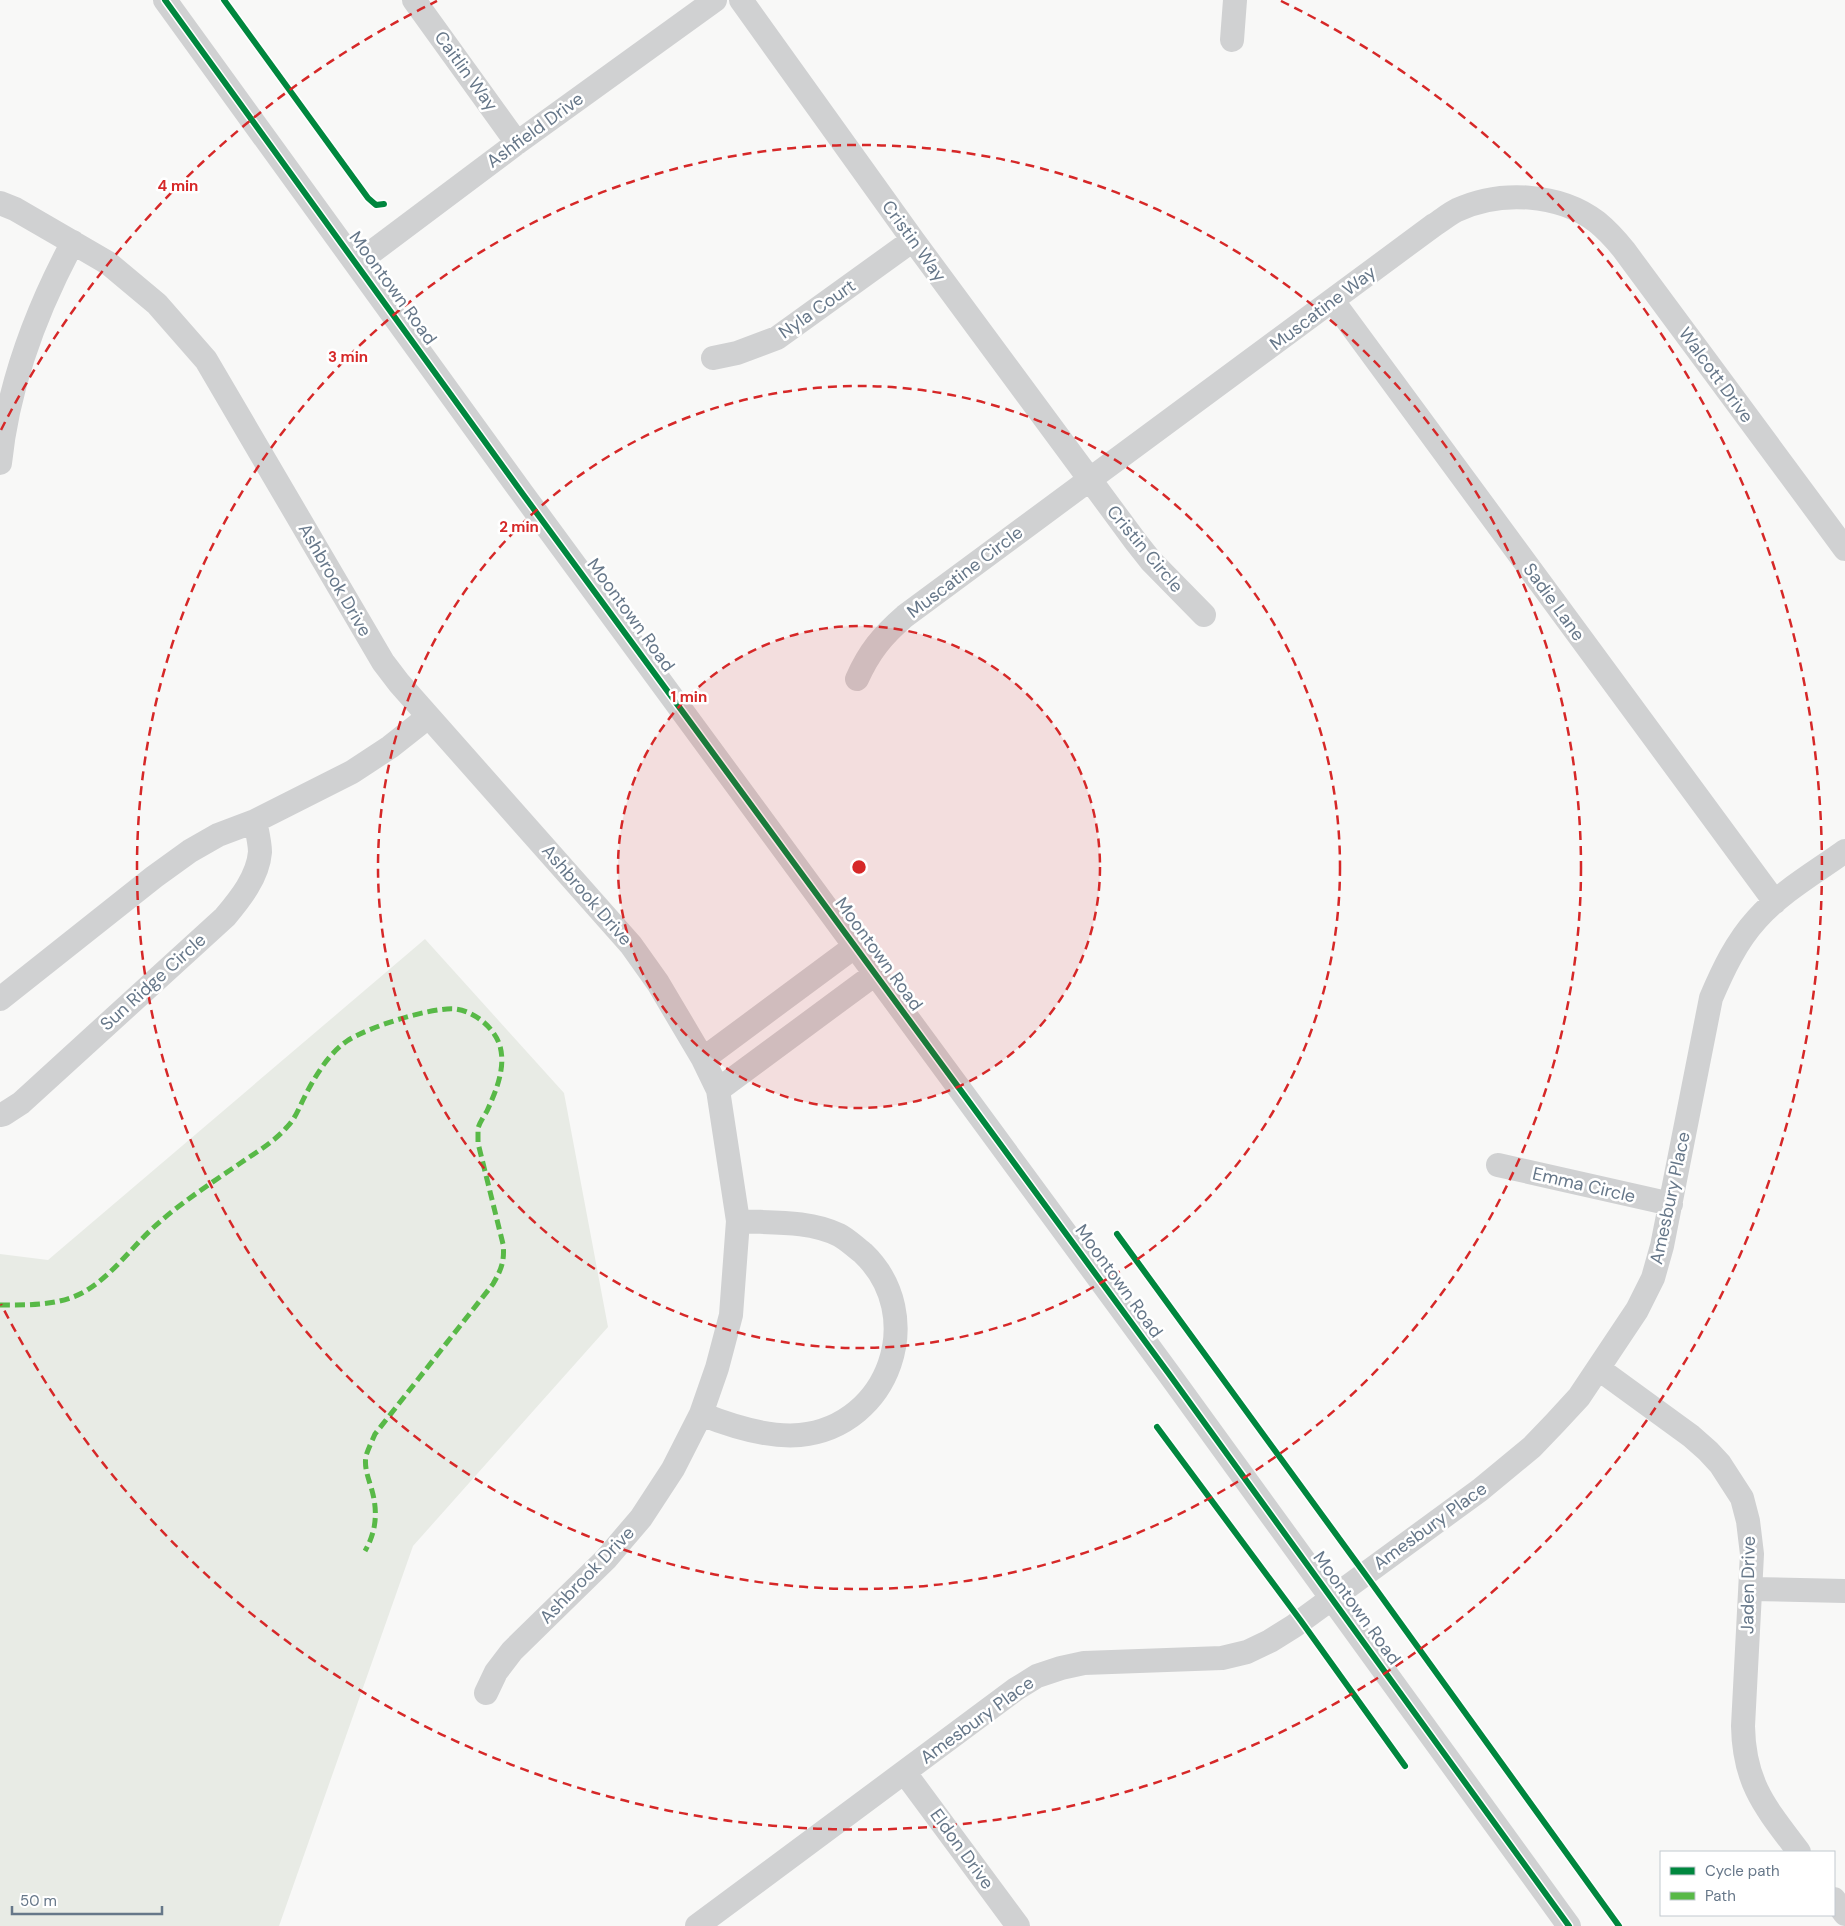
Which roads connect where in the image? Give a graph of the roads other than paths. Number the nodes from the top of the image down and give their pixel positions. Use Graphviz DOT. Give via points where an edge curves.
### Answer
graph roads {
  1 [pos="165,0"];
  2 [pos="414,0"];
  3 [pos="715,0"];
  4 [pos="741,0"];
  5 [pos="1235,0"];
  6 [pos="1232,40"];
  7 [pos="517,143"];
  8 [pos="0,203"];
  9 [pos="1578,210"];
  10 [pos="913,240"];
  11 [pos="73,242"];
  12 [pos="357,263"];
  13 [pos="1333,301"];
  14 [pos="712,358"];
  15 [pos="0,463"];
  16 [pos="1090,480"];
  17 [pos="1845,549"];
  18 [pos="1204,615"];
  19 [pos="857,679"];
  20 [pos="428,716"];
  21 [pos="255,821"];
  22 [pos="1845,851"];
  23 [pos="1775,902"];
  24 [pos="854,947"];
  25 [pos="874,974"];
  26 [pos="0,999"];
  27 [pos="703,1059"];
  28 [pos="718,1090"];
  29 [pos="0,1115"];
  30 [pos="1498,1165"];
  31 [pos="1671,1204"];
  32 [pos="738,1221"];
  33 [pos="1599,1369"];
  34 [pos="701,1414"];
  35 [pos="1751,1589"];
  36 [pos="1845,1592"];
  37 [pos="1332,1599"];
  38 [pos="486,1693"];
  39 [pos="905,1773"];
  40 [pos="1798,1851"];
  41 [pos="1835,1900"];
  42 [pos="1845,1914"];
  43 [pos="697,1926"];
  44 [pos="1018,1926"];
  45 [pos="1569,1926"];
  1 -- 12 [label="street, Moontown Road"];
  2 -- 7 [label="street, Caitlin Way"];
  3 -- 7 [label="street, Ashfield Drive"];
  4 -- 10 [label="street, Cristin Way"];
  5 -- 6 [label="street"];
  7 -- 12 [label="street, Ashfield Drive"];
  8 -- 11 [label="street, Ashbrook Drive"];
  9 -- 13 [label="street, Muscatine Way" via="1542,199 1507,197 1456,210"];
  9 -- 17 [label="street, Walcott Drive" via="1611,234 1624,250"];
  10 -- 14 [label="street, Nyla Court" via="777,338 737,354"];
  10 -- 16 [label="street, Cristin Way"];
  11 -- 15 [label="street" via="35,320 12,394 3,431"];
  11 -- 20 [label="street, Ashbrook Drive" via="108,262 157,304 206,360 383,662"];
  12 -- 24 [label="street, Moontown Road"];
  13 -- 16 [label="street, Muscatine Way"];
  13 -- 23 [label="street, Sadie Lane"];
  16 -- 18 [label="street, Cristin Circle" via="1151,561"];
  16 -- 19 [label="street, Muscatine Circle" via="889,630 866,658"];
  20 -- 21 [label="street" via="390,748 352,772"];
  20 -- 27 [label="street, Ashbrook Drive" via="631,945 658,983"];
  21 -- 26 [label="street" via="218,835 183,856"];
  21 -- 29 [label="street, Sun Ridge Circle" via="260,851 256,868 242,897 225,917 21,1103"];
  22 -- 23 [label="street, Amesbury Place"];
  23 -- 31 [label="street, Amesbury Place" via="1740,940 1711,998"];
  24 -- 25 [label="street, Moontown Road"];
  24 -- 27 [label="street"];
  25 -- 28 [label="street"];
  25 -- 37 [label="street, Moontown Road"];
  27 -- 28 [label="street, Ashbrook Drive"];
  28 -- 32 [label="street, Ashbrook Drive"];
  30 -- 31 [label="street, Emma Circle"];
  31 -- 33 [label="street, Amesbury Place" via="1653,1278 1637,1310"];
  32 -- 34 [label="street, Ashbrook Drive" via="731,1315"];
  32 -- 34 [label="street" via="812,1226 838,1235 855,1246 870,1260 890,1294 895,1313 894,1353 878,1390 866,1404 837,1424 819,1431 781,1436"];
  33 -- 35 [label="street, Jaden Drive" via="1696,1441 1731,1478 1742,1498 1748,1521 1752,1554"];
  33 -- 37 [label="street, Amesbury Place" via="1579,1397 1532,1447 1480,1490"];
  34 -- 38 [label="street, Ashbrook Drive" via="673,1469 641,1518 606,1559 512,1651 496,1672"];
  35 -- 36 [label="street"];
  35 -- 40 [label="street, Jaden Drive" via="1743,1748 1754,1785 1764,1804"];
  37 -- 39 [label="street, Amesbury Place" via="1270,1641 1247,1652 1222,1658 1084,1663 1038,1676"];
  37 -- 45 [label="street, Moontown Road"];
  39 -- 43 [label="street, Amesbury Place"];
  39 -- 44 [label="street, Eldon Drive"];
  41 -- 42 [label="street"];
}
